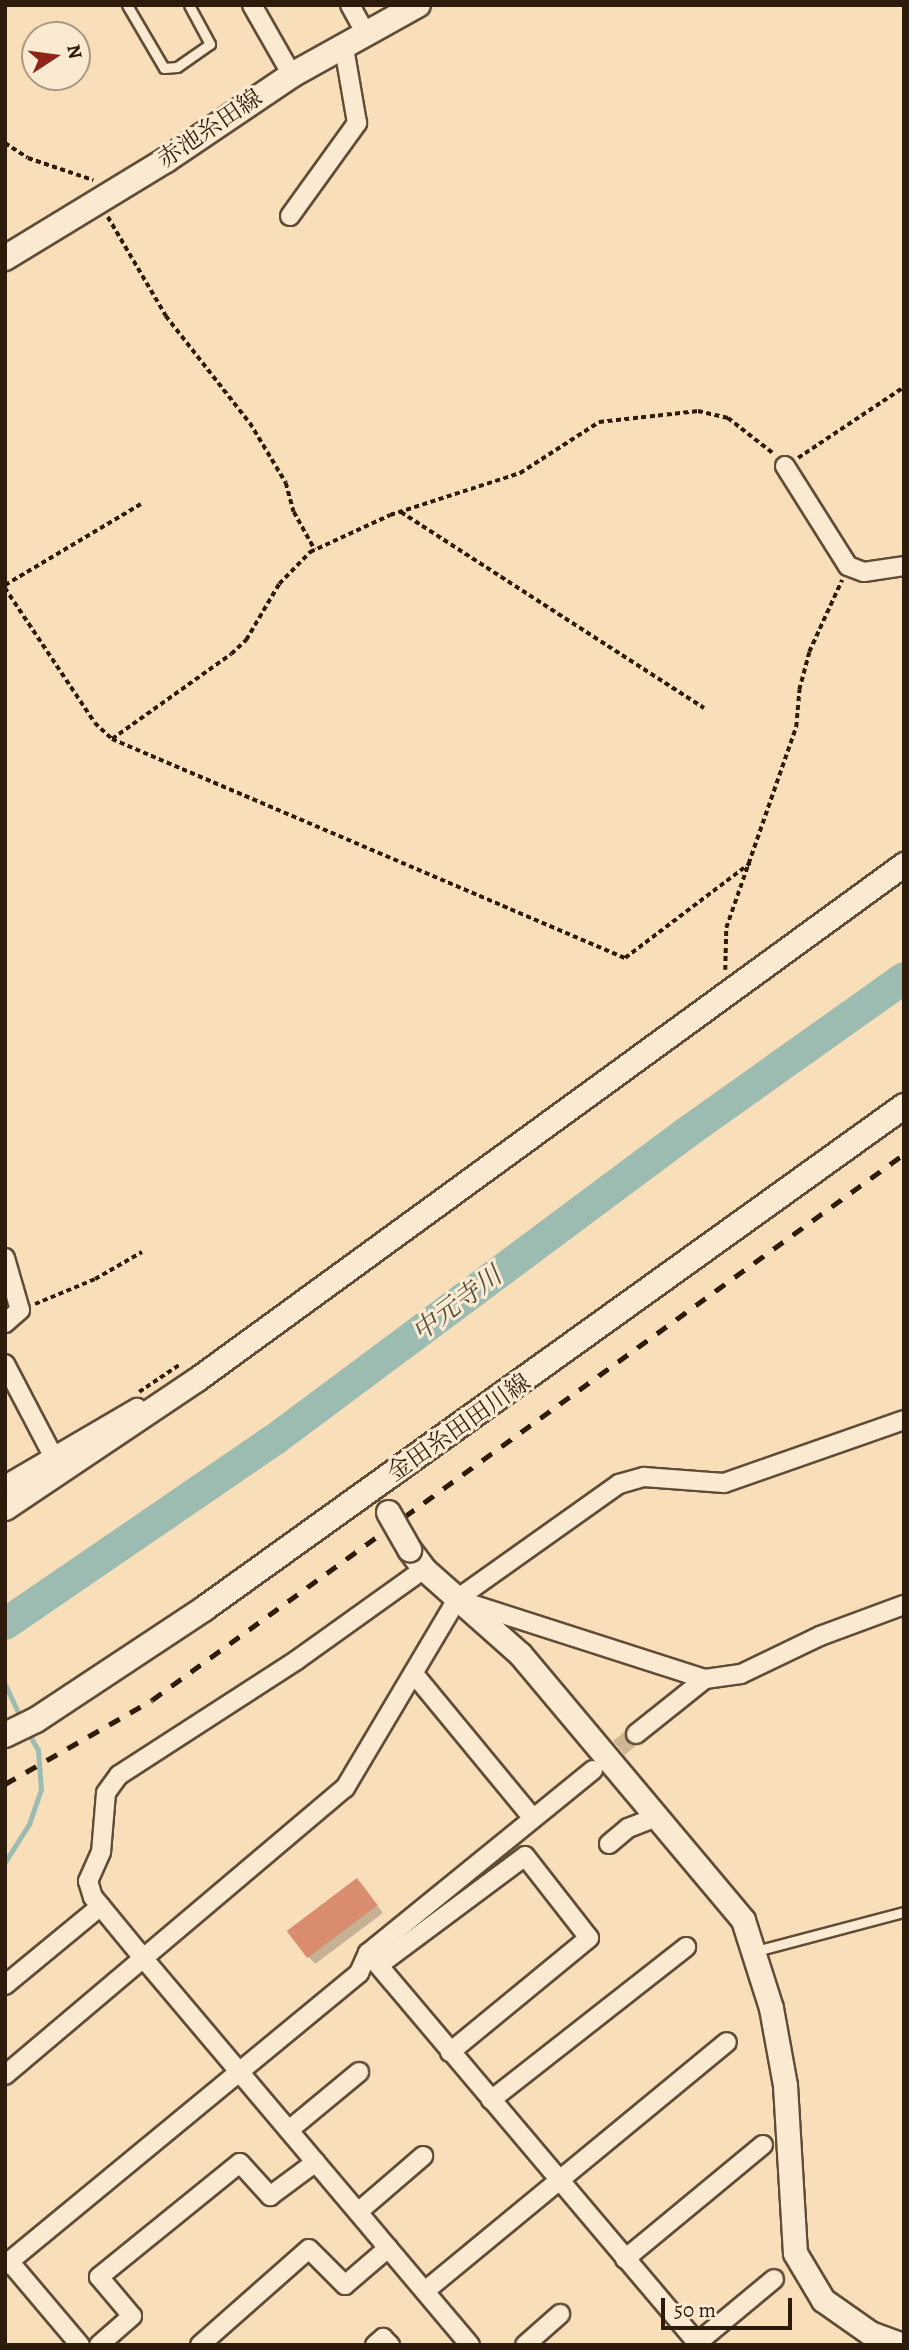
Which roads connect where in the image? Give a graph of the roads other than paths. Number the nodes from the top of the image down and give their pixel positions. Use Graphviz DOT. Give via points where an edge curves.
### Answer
graph roads {
  1 [pos="127,5"];
  2 [pos="189,5"];
  3 [pos="252,5"];
  4 [pos="350,5"];
  5 [pos="418,5"];
  6 [pos="367,36"];
  7 [pos="344,48"];
  8 [pos="292,75"];
  9 [pos="290,216"];
  10 [pos="5,258"];
  11 [pos="785,466"];
  12 [pos="904,566"];
  13 [pos="904,864"];
  14 [pos="904,1106"];
  15 [pos="5,1258"];
  16 [pos="5,1323"];
  17 [pos="5,1364"];
  18 [pos="152,1410"];
  19 [pos="904,1420"];
  20 [pos="52,1454"];
  21 [pos="5,1485"];
  22 [pos="373,1488"];
  23 [pos="5,1508"];
  24 [pos="424,1569"];
  25 [pos="460,1600"];
  26 [pos="904,1605"];
  27 [pos="414,1674"];
  28 [pos="705,1679"];
  29 [pos="636,1734"];
  30 [pos="5,1735"];
  31 [pos="593,1770"];
  32 [pos="532,1817"];
  33 [pos="657,1817"];
  34 [pos="609,1844"];
  35 [pos="101,1906"];
  36 [pos="904,1912"];
  37 [pos="686,1947"];
  38 [pos="757,1951"];
  39 [pos="144,1959"];
  40 [pos="374,1959"];
  41 [pos="5,1985"];
  42 [pos="727,2042"];
  43 [pos="450,2052"];
  44 [pos="239,2071"];
  45 [pos="359,2072"];
  46 [pos="5,2076"];
  47 [pos="491,2100"];
  48 [pos="289,2130"];
  49 [pos="763,2145"];
  50 [pos="422,2155"];
  51 [pos="316,2162"];
  52 [pos="560,2181"];
  53 [pos="358,2212"];
  54 [pos="388,2248"];
  55 [pos="625,2259"];
  56 [pos="7,2263"];
  57 [pos="774,2279"];
  58 [pos="425,2291"];
  59 [pos="561,2314"];
  60 [pos="460,2341"];
  61 [pos="698,2344"];
  62 [pos="80,2345"];
  63 [pos="99,2345"];
  64 [pos="200,2345"];
  65 [pos="375,2345"];
  66 [pos="390,2345"];
  67 [pos="525,2345"];
  68 [pos="903,2345"];
  1 -- 2 [label="lane" via="164,68 177,67 210,44"];
  3 -- 8 [label="street"];
  4 -- 6 [label="street"];
  5 -- 6 [label="main road, 赤池糸田線"];
  6 -- 7 [label="main road, 赤池糸田線"];
  7 -- 8 [label="main road, 赤池糸田線"];
  7 -- 9 [label="street" via="357,123"];
  8 -- 10 [label="main road, 赤池糸田線"];
  11 -- 12 [label="street" via="848,566 864,572"];
  13 -- 18 [label="street"];
  14 -- 22 [label="main road, 金田糸田田川線"];
  15 -- 16 [label="street" via="20,1310"];
  17 -- 20 [label="street"];
  18 -- 20 [label="street" via="142,1406"];
  18 -- 23 [label="street"];
  19 -- 25 [label="street" via="724,1483 644,1477 619,1483"];
  20 -- 21 [label="street"];
  22 -- 24 [label="street, bridge"];
  22 -- 30 [label="main road, 金田糸田田川線" via="205,1608 36,1720"];
  24 -- 25 [label="street"];
  24 -- 35 [label="street" via="297,1660 119,1775 106,1793 101,1852 88,1881"];
  25 -- 27 [label="street"];
  25 -- 28 [label="street"];
  25 -- 33 [label="street" via="520,1654"];
  26 -- 28 [label="street" via="820,1636 741,1674"];
  27 -- 32 [label="street"];
  27 -- 39 [label="street" via="345,1788"];
  28 -- 29 [label="street"];
  31 -- 32 [label="street"];
  32 -- 40 [label="street"];
  33 -- 34 [label="street" via="628,1828"];
  33 -- 38 [label="street" via="726,1895"];
  35 -- 39 [label="street"];
  35 -- 41 [label="street"];
  36 -- 38 [label="lane"];
  37 -- 47 [label="street"];
  38 -- 68 [label="street" via="785,2085 795,2253 823,2300 870,2333"];
  39 -- 44 [label="street"];
  39 -- 46 [label="street"];
  40 -- 43 [label="street"];
  40 -- 43 [label="street" via="525,1856 589,1938"];
  40 -- 44 [label="street"];
  42 -- 52 [label="street"];
  43 -- 47 [label="street"];
  44 -- 48 [label="street"];
  44 -- 56 [label="street"];
  45 -- 48 [label="street"];
  47 -- 52 [label="street"];
  48 -- 51 [label="street"];
  49 -- 55 [label="street"];
  50 -- 53 [label="street"];
  51 -- 53 [label="street"];
  51 -- 63 [label="street" via="270,2196 240,2163 99,2277 132,2316"];
  52 -- 55 [label="street"];
  52 -- 58 [label="street"];
  53 -- 54 [label="street"];
  54 -- 58 [label="street"];
  54 -- 64 [label="street" via="345,2285 309,2249"];
  55 -- 61 [label="street"];
  56 -- 62 [label="street"];
  57 -- 61 [label="street"];
  58 -- 60 [label="street"];
  59 -- 67 [label="street"];
  65 -- 66 [label="street" via="383,2338"];
}
